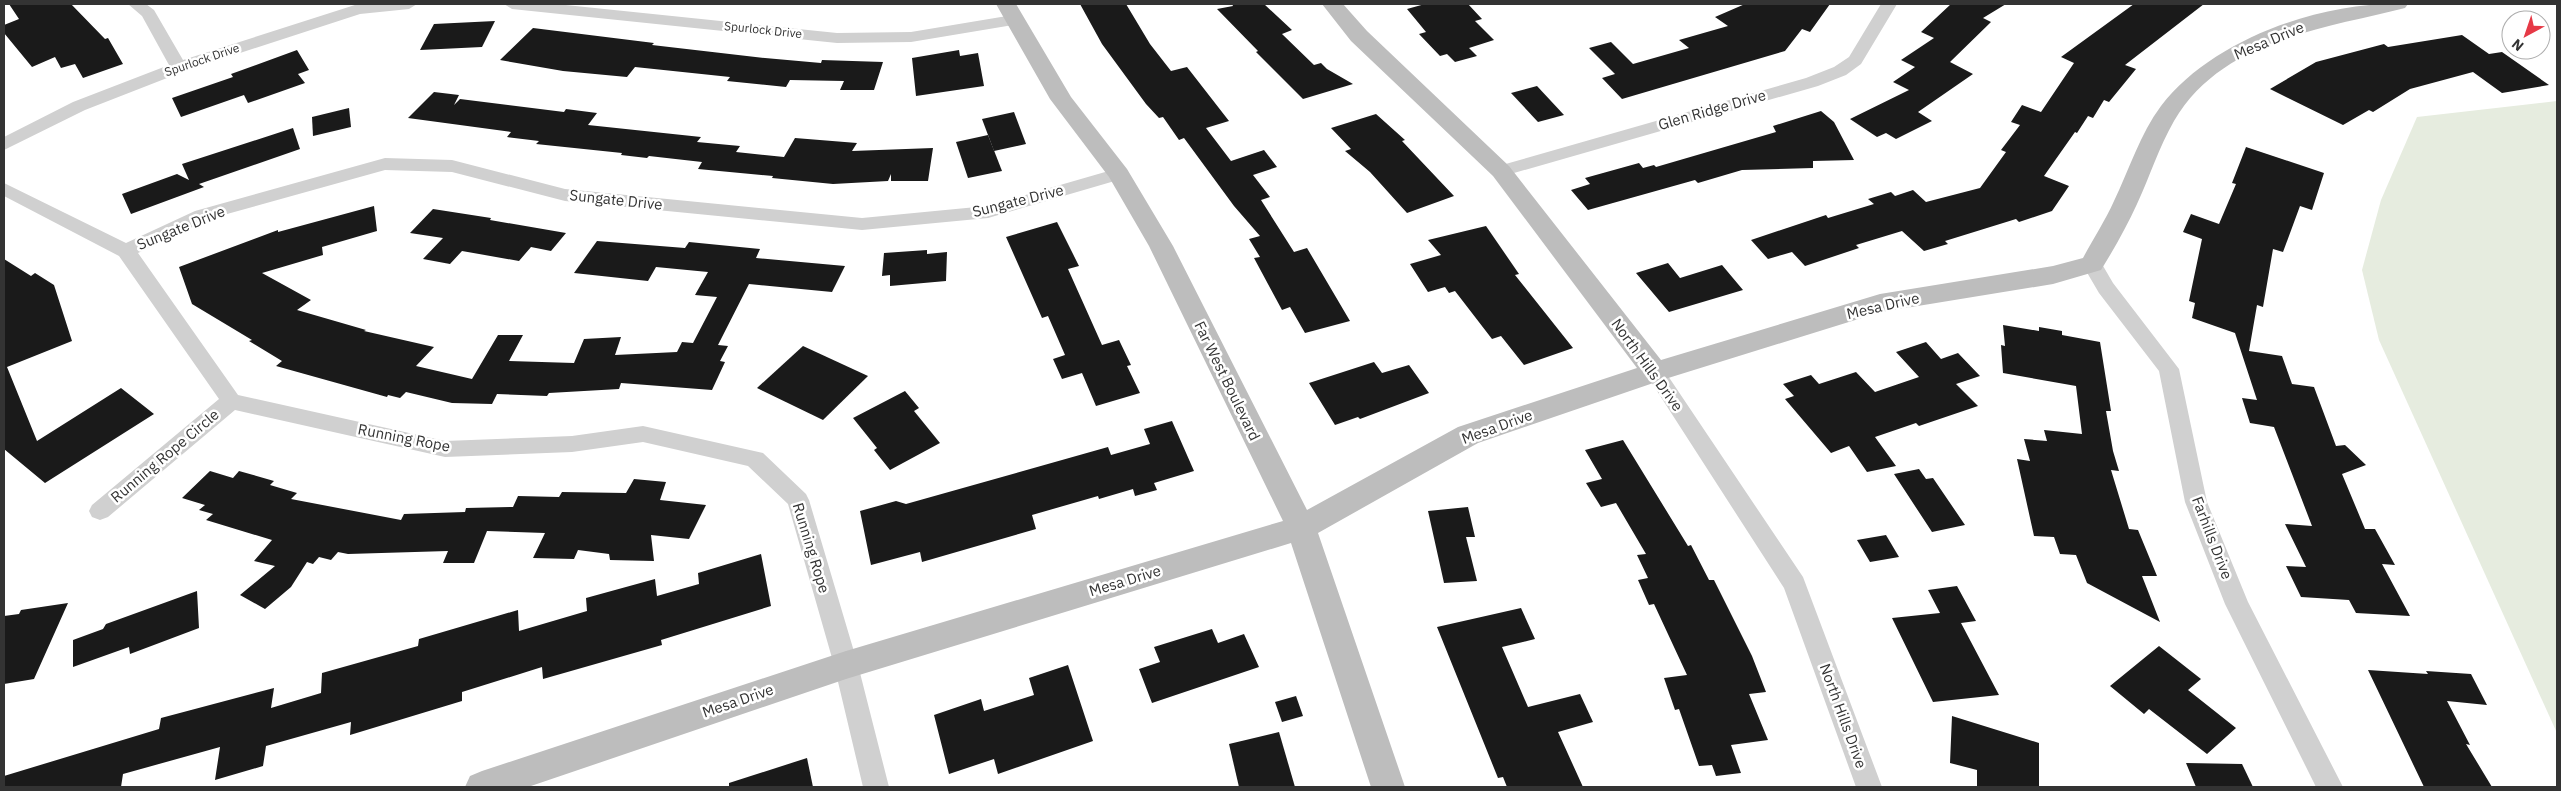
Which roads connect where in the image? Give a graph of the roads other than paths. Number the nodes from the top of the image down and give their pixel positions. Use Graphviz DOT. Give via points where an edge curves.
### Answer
graph roads {
  1 [pos="136,4"];
  2 [pos="409,4"];
  3 [pos="512,4"];
  4 [pos="1332,4"];
  5 [pos="1889,4"];
  6 [pos="2398,4"];
  7 [pos="1009,12"];
  8 [pos="179,67"];
  9 [pos="4,144"];
  10 [pos="1501,171"];
  11 [pos="1119,174"];
  12 [pos="4,189"];
  13 [pos="126,251"];
  14 [pos="2092,264"];
  15 [pos="1654,372"];
  16 [pos="231,401"];
  17 [pos="100,511"];
  18 [pos="1301,528"];
  19 [pos="846,664"];
  20 [pos="482,787"];
  21 [pos="876,787"];
  22 [pos="1388,787"];
  23 [pos="1869,787"];
  24 [pos="2330,787"];
  1 -- 8 [label="street" via="148,13"];
  2 -- 8 [label="street, Spurlock Drive" via="358,9"];
  3 -- 7 [label="street, Spurlock Drive" via="837,38 911,37"];
  4 -- 10 [label="street, North Hills Drive" via="1359,36"];
  5 -- 10 [label="street, Glen Ridge Drive" via="1855,60 1840,71 1812,82"];
  6 -- 14 [label="street, Mesa Drive" via="2290,28 2236,52 2194,81 2169,110"];
  7 -- 11 [label="street, Far West Boulevard" via="1061,99"];
  8 -- 9 [label="street, Spurlock Drive" via="79,106"];
  10 -- 15 [label="street, North Hills Drive"];
  11 -- 13 [label="street, Sungate Drive" via="988,212 862,224 564,195 452,166 385,164 202,215"];
  11 -- 18 [label="street, Far West Boulevard" via="1160,246"];
  12 -- 13 [label="street"];
  13 -- 16 [label="street"];
  14 -- 15 [label="street, Mesa Drive" via="2054,275 1880,303"];
  14 -- 24 [label="street, Farhills Drive" via="2106,288 2170,369 2196,502 2237,604"];
  15 -- 18 [label="street, Mesa Drive" via="1468,435"];
  15 -- 23 [label="street, North Hills Drive" via="1795,584"];
  16 -- 17 [label="street, Running Rope Circle"];
  16 -- 19 [label="street, Running Rope" via="444,449 572,444 643,434 755,459 798,500"];
  18 -- 19 [label="street, Mesa Drive"];
  18 -- 22 [label="street, Far West Boulevard"];
  19 -- 20 [label="street, Mesa Drive"];
  19 -- 21 [label="street, Running Rope"];
}
